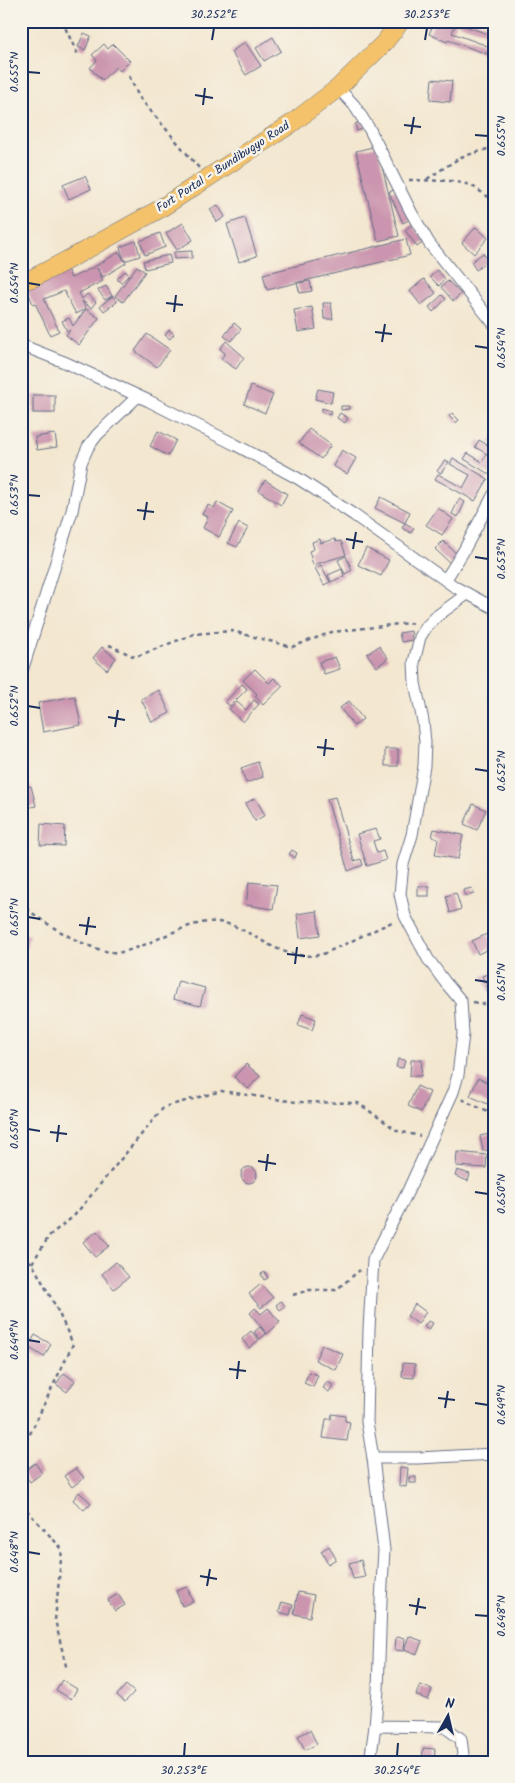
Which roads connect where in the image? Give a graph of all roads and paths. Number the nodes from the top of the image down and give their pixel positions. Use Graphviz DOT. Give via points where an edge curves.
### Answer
graph roads {
  1 [pos="62,21"];
  2 [pos="401,21"];
  3 [pos="78,55"];
  4 [pos="128,76"];
  5 [pos="338,88"];
  6 [pos="494,147"];
  7 [pos="208,179"];
  8 [pos="426,180"];
  9 [pos="394,181"];
  10 [pos="494,201"];
  11 [pos="21,282"];
  12 [pos="494,324"];
  13 [pos="21,345"];
  14 [pos="138,396"];
  15 [pos="494,494"];
  16 [pos="446,579"];
  17 [pos="466,594"];
  18 [pos="494,608"];
  19 [pos="427,626"];
  20 [pos="109,645"];
  21 [pos="21,674"];
  22 [pos="21,903"];
  23 [pos="405,916"];
  24 [pos="462,1001"];
  25 [pos="494,1006"];
  26 [pos="453,1092"];
  27 [pos="494,1115"];
  28 [pos="431,1138"];
  29 [pos="21,1256"];
  30 [pos="373,1260"];
  31 [pos="32,1262"];
  32 [pos="293,1295"];
  33 [pos="21,1449"];
  34 [pos="494,1454"];
  35 [pos="373,1458"];
  36 [pos="21,1504"];
  37 [pos="68,1670"];
  38 [pos="375,1726"];
  39 [pos="370,1762"];
  40 [pos="464,1762"];
  1 -- 3 [label="path"];
  2 -- 5 [label="main road, Fort Portal - Bundibugyo Road" via="384,43"];
  4 -- 7 [label="path" via="139,97"];
  5 -- 7 [label="main road, Fort Portal - Bundibugyo Road" via="291,124"];
  5 -- 9 [label="street" via="370,130"];
  6 -- 8 [label="path" via="461,158"];
  7 -- 11 [label="main road, Fort Portal - Bundibugyo Road" via="99,243"];
  8 -- 9 [label="path"];
  8 -- 10 [label="path" via="471,185"];
  9 -- 12 [label="street" via="430,243"];
  13 -- 14 [label="street"];
  14 -- 16 [label="street" via="299,479"];
  14 -- 21 [label="street" via="97,435 84,455 72,511"];
  15 -- 16 [label="street"];
  16 -- 17 [label="street"];
  17 -- 18 [label="street"];
  17 -- 19 [label="street"];
  19 -- 20 [label="path" via="408,623 332,632 292,646 232,631 194,634 135,657"];
  19 -- 23 [label="street" via="420,637 414,662 424,728 424,766 416,818 400,882"];
  22 -- 23 [label="path" via="54,929 99,950 120,952 208,922 228,923 283,952 300,956 320,955"];
  23 -- 24 [label="street" via="428,958"];
  24 -- 25 [label="path"];
  24 -- 26 [label="street" via="462,1044"];
  26 -- 27 [label="path"];
  26 -- 28 [label="street"];
  28 -- 30 [label="street"];
  28 -- 31 [label="path" via="398,1131 358,1103 296,1102 221,1091 164,1108 74,1216 50,1235"];
  29 -- 31 [label="path"];
  30 -- 32 [label="path" via="336,1290 309,1290"];
  30 -- 35 [label="street" via="367,1422"];
  31 -- 33 [label="path" via="73,1344"];
  34 -- 35 [label="street"];
  35 -- 38 [label="street" via="384,1550"];
  36 -- 37 [label="path" via="62,1549 55,1620"];
  38 -- 39 [label="street"];
  38 -- 40 [label="street" via="445,1727 461,1739"];
}
